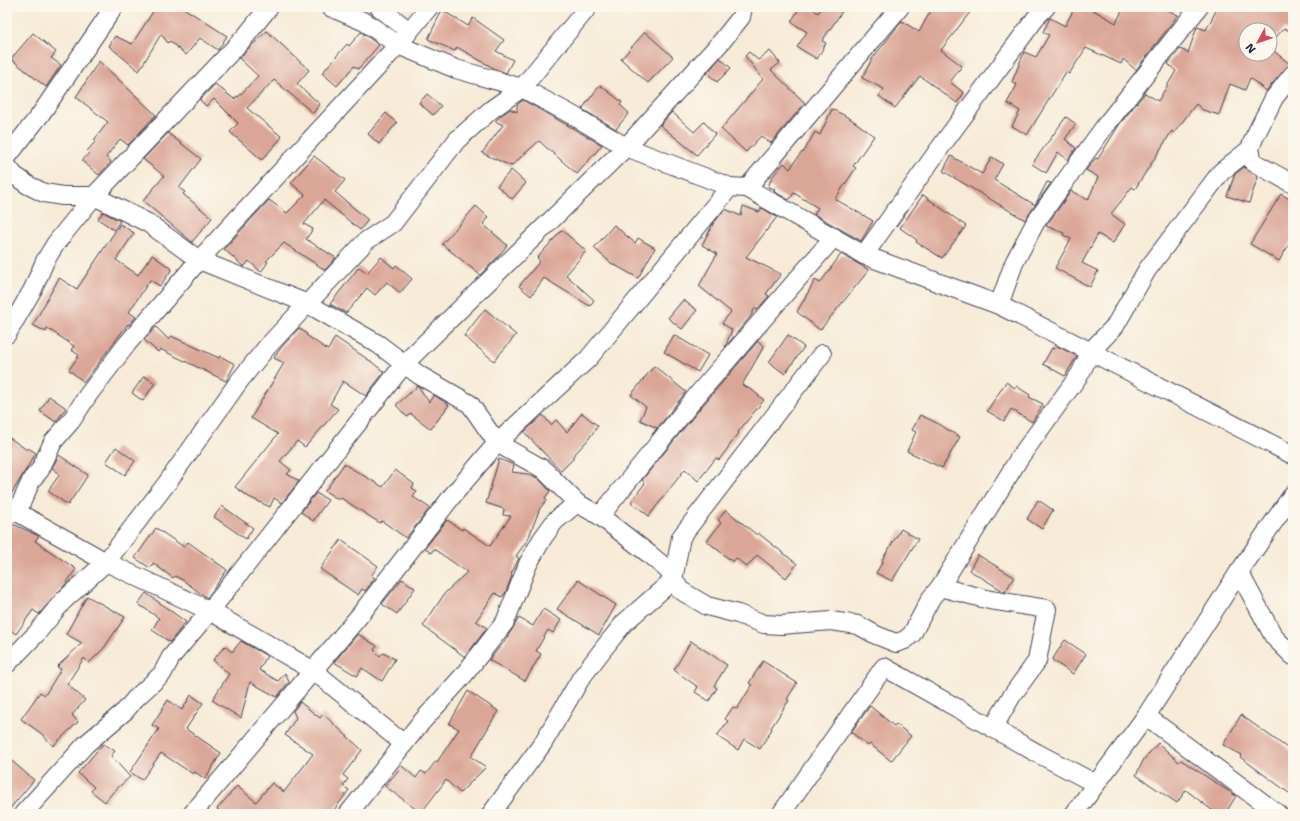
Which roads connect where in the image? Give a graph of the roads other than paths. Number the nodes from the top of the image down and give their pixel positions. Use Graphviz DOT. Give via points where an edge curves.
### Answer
graph roads {
  1 [pos="114,7"];
  2 [pos="269,7"];
  3 [pos="330,7"];
  4 [pos="379,7"];
  5 [pos="429,7"];
  6 [pos="588,7"];
  7 [pos="742,7"];
  8 [pos="900,7"];
  9 [pos="1046,7"];
  10 [pos="1199,7"];
  11 [pos="404,38"];
  12 [pos="1293,74"];
  13 [pos="522,88"];
  14 [pos="626,147"];
  15 [pos="1250,149"];
  16 [pos="7,157"];
  17 [pos="7,166"];
  18 [pos="1293,184"];
  19 [pos="739,188"];
  20 [pos="94,196"];
  21 [pos="834,237"];
  22 [pos="864,255"];
  23 [pos="199,260"];
  24 [pos="308,304"];
  25 [pos="999,305"];
  26 [pos="7,334"];
  27 [pos="1091,351"];
  28 [pos="822,354"];
  29 [pos="405,363"];
  30 [pos="497,443"];
  31 [pos="1293,455"];
  32 [pos="1293,494"];
  33 [pos="577,503"];
  34 [pos="12,513"];
  35 [pos="600,516"];
  36 [pos="106,562"];
  37 [pos="1239,572"];
  38 [pos="673,580"];
  39 [pos="940,587"];
  40 [pos="210,611"];
  41 [pos="1293,656"];
  42 [pos="7,664"];
  43 [pos="314,671"];
  44 [pos="1146,716"];
  45 [pos="993,728"];
  46 [pos="404,744"];
  47 [pos="1096,784"];
  48 [pos="23,814"];
  49 [pos="192,814"];
  50 [pos="348,814"];
  51 [pos="491,814"];
  52 [pos="781,814"];
  53 [pos="1074,814"];
  54 [pos="1278,814"];
  1 -- 16 [label="street" via="40,115"];
  2 -- 20 [label="street" via="240,43"];
  3 -- 11 [label="street"];
  4 -- 11 [label="street"];
  5 -- 11 [label="street"];
  6 -- 13 [label="street"];
  7 -- 14 [label="street" via="741,17 722,41"];
  8 -- 19 [label="street"];
  9 -- 22 [label="street" via="942,145"];
  10 -- 25 [label="street" via="1105,126 1035,223 1014,264"];
  11 -- 13 [label="street" via="456,69"];
  11 -- 23 [label="street"];
  12 -- 15 [label="street" via="1274,98"];
  13 -- 14 [label="street"];
  13 -- 24 [label="street" via="492,108 457,140 393,223 366,241"];
  14 -- 19 [label="street"];
  14 -- 29 [label="street"];
  15 -- 18 [label="street" via="1253,162"];
  15 -- 27 [label="street" via="1221,172 1148,270 1115,326"];
  17 -- 20 [label="street" via="28,185 44,192 63,196"];
  19 -- 21 [label="street"];
  19 -- 30 [label="street" via="588,359"];
  20 -- 23 [label="street" via="148,223"];
  20 -- 26 [label="street" via="56,243"];
  21 -- 22 [label="street"];
  21 -- 35 [label="street" via="699,393"];
  22 -- 25 [label="street"];
  23 -- 24 [label="street"];
  23 -- 34 [label="street" via="127,344 53,442 40,470 32,478"];
  24 -- 29 [label="street" via="378,344"];
  24 -- 36 [label="street" via="240,380 167,483"];
  25 -- 27 [label="street"];
  27 -- 31 [label="street"];
  27 -- 39 [label="street" via="1080,374 1020,458"];
  28 -- 38 [label="street" via="681,537"];
  29 -- 30 [label="street" via="419,375 470,404"];
  29 -- 40 [label="street"];
  30 -- 33 [label="street" via="543,469"];
  30 -- 43 [label="street"];
  32 -- 37 [label="street"];
  33 -- 35 [label="street"];
  33 -- 46 [label="street" via="555,522 542,539 528,564 505,622 463,676"];
  34 -- 36 [label="street"];
  35 -- 38 [label="street" via="668,570"];
  36 -- 40 [label="street"];
  36 -- 42 [label="street" via="63,601"];
  37 -- 41 [label="street" via="1274,637"];
  37 -- 44 [label="street"];
  38 -- 39 [label="street" via="680,590 701,603 764,624 831,620 858,625 896,643 912,634 930,598"];
  38 -- 51 [label="street" via="624,622 581,678 543,743"];
  39 -- 45 [label="street" via="990,600 1047,609 1037,661"];
  40 -- 43 [label="street"];
  40 -- 48 [label="street" via="172,657 162,674 125,711 86,744"];
  43 -- 46 [label="street"];
  43 -- 49 [label="street"];
  44 -- 47 [label="street"];
  44 -- 54 [label="street"];
  45 -- 47 [label="street"];
  45 -- 52 [label="street" via="884,667"];
  46 -- 50 [label="street"];
  47 -- 53 [label="street"];
}
